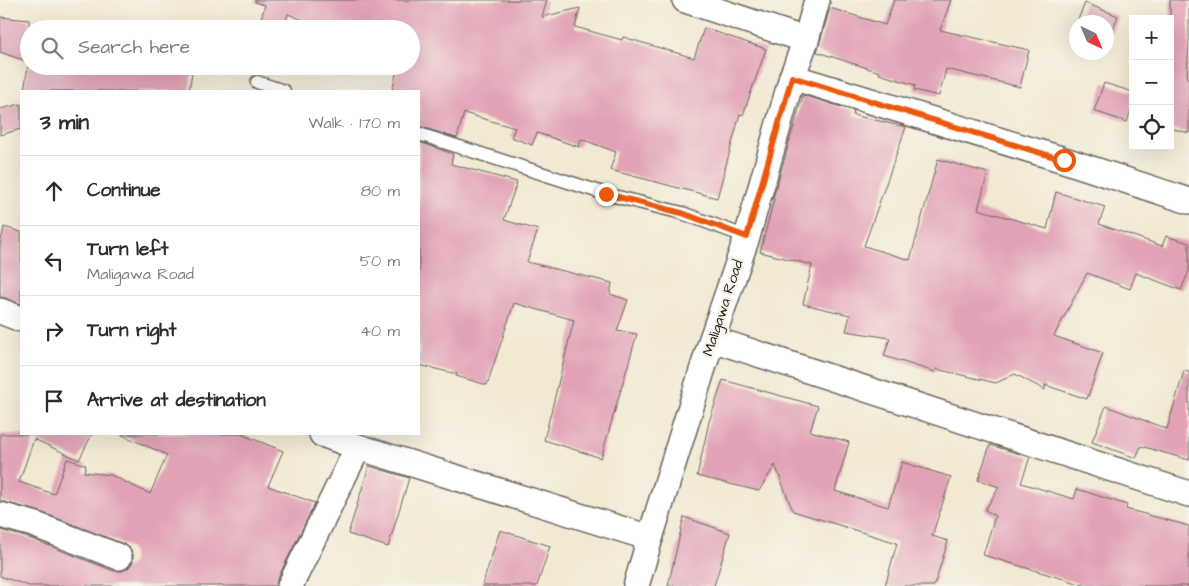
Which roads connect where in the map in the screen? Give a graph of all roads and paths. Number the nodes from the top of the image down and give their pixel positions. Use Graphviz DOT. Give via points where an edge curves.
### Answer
graph roads {
  1 [pos="685,0"];
  2 [pos="817,0"];
  3 [pos="806,40"];
  4 [pos="792,77"];
  5 [pos="257,82"];
  6 [pos="281,90"];
  7 [pos="420,134"];
  8 [pos="1189,202"];
  9 [pos="747,237"];
  10 [pos="0,311"];
  11 [pos="20,319"];
  12 [pos="712,339"];
  13 [pos="325,435"];
  14 [pos="358,447"];
  15 [pos="1189,494"];
  16 [pos="0,516"];
  17 [pos="650,538"];
  18 [pos="120,556"];
  19 [pos="290,586"];
  20 [pos="636,586"];
  1 -- 3 [label="street"];
  2 -- 3 [label="street, Maligawa Road"];
  3 -- 4 [label="street, Maligawa Road"];
  4 -- 8 [label="street" via="1064,160"];
  4 -- 9 [label="street, Maligawa Road"];
  5 -- 6 [label="lane"];
  7 -- 9 [label="lane" via="606,194 682,213"];
  9 -- 12 [label="street, Maligawa Road"];
  10 -- 11 [label="street"];
  12 -- 15 [label="street"];
  12 -- 17 [label="street, Maligawa Road"];
  13 -- 14 [label="street"];
  14 -- 17 [label="street"];
  14 -- 19 [label="street"];
  16 -- 18 [label="street" via="33,524"];
  17 -- 20 [label="street, Maligawa Road"];
}
